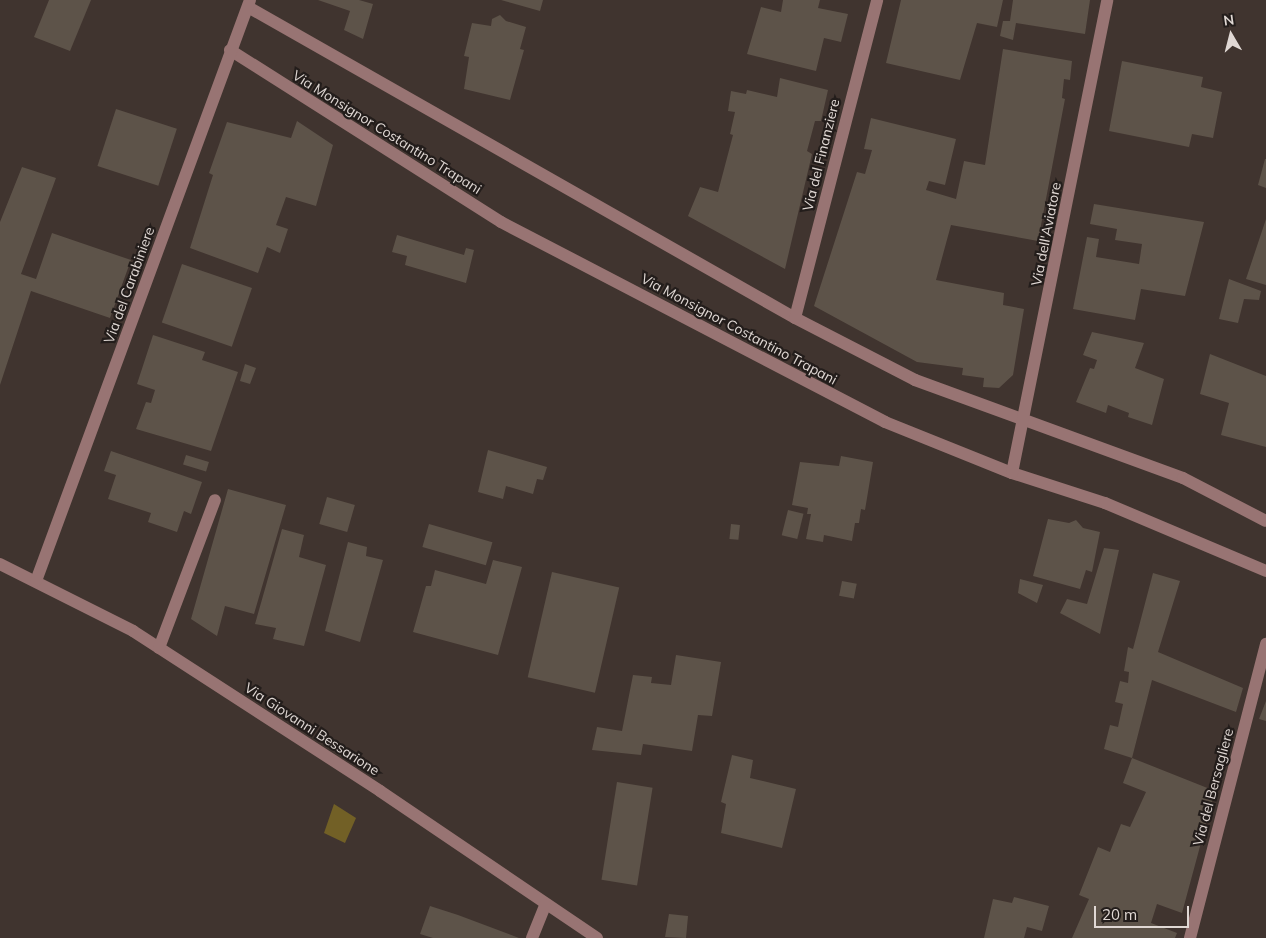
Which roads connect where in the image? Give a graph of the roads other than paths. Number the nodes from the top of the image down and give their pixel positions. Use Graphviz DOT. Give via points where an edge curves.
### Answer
graph roads {
  1 [pos="877,0"];
  2 [pos="1108,0"];
  3 [pos="249,3"];
  4 [pos="230,50"];
  5 [pos="795,318"];
  6 [pos="1026,418"];
  7 [pos="1012,474"];
  8 [pos="215,500"];
  9 [pos="1266,522"];
  10 [pos="0,564"];
  11 [pos="1266,572"];
  12 [pos="36,581"];
  13 [pos="1266,644"];
  14 [pos="159,648"];
  15 [pos="545,905"];
  16 [pos="532,938"];
  17 [pos="597,938"];
  18 [pos="1190,938"];
  1 -- 5 [label="street, Via del Finanziere"];
  2 -- 6 [label="street, Via dell'Aviatore"];
  3 -- 4 [label="street, Via del Carabiniere"];
  3 -- 5 [label="street"];
  4 -- 7 [label="street, Via Monsignor Costantino Trapani" via="501,222 885,422"];
  4 -- 12 [label="street, Via del Carabiniere"];
  5 -- 6 [label="street" via="916,380"];
  6 -- 7 [label="street, Via dell'Aviatore"];
  6 -- 9 [label="street" via="1183,478"];
  7 -- 11 [label="street, Via Monsignor Costantino Trapani" via="1105,503"];
  8 -- 14 [label="street"];
  10 -- 12 [label="street, Via Giovanni Bessarione"];
  12 -- 14 [label="street, Via Giovanni Bessarione"];
  13 -- 18 [label="street, Via del Bersagliere"];
  14 -- 15 [label="street, Via Giovanni Bessarione" via="380,791"];
  15 -- 16 [label="street"];
  15 -- 17 [label="street, Via Giovanni Bessarione"];
}
